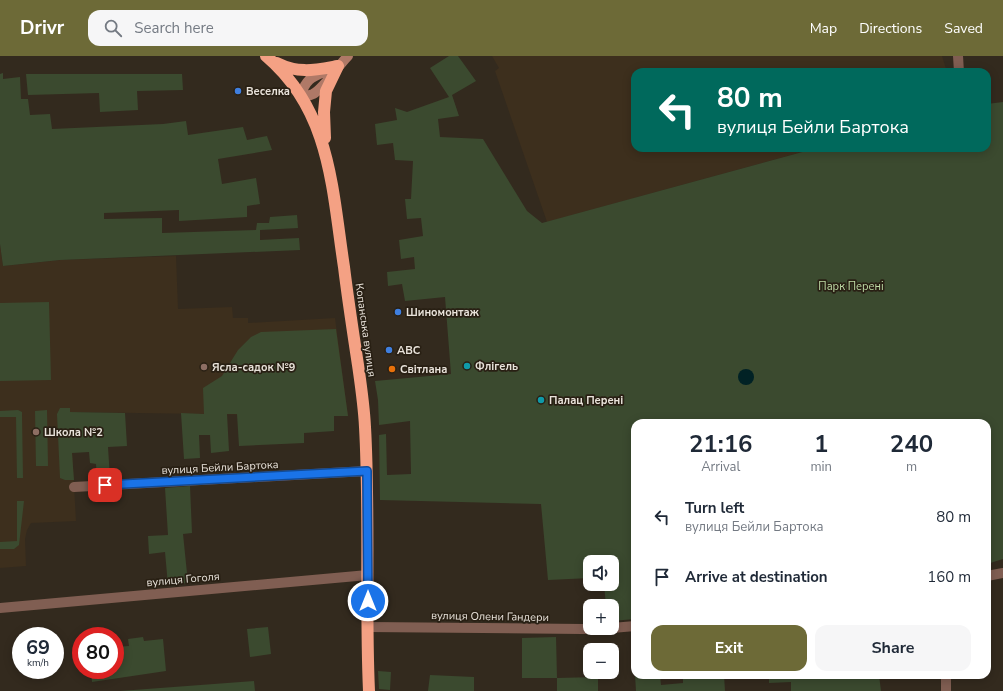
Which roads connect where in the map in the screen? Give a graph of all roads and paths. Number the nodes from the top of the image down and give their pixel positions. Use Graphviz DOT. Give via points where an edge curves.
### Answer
graph roads {
  1 [pos="348,56"];
  2 [pos="958,56"];
  3 [pos="269,58"];
  4 [pos="338,66"];
  5 [pos="959,68"];
  6 [pos="301,95"];
  7 [pos="325,149"];
  8 [pos="367,471"];
  9 [pos="74,487"];
  10 [pos="1003,573"];
  11 [pos="368,575"];
  12 [pos="991,575"];
  13 [pos="0,608"];
  14 [pos="631,626"];
  15 [pos="368,627"];
  16 [pos="619,627"];
  17 [pos="583,629"];
  18 [pos="946,679"];
  19 [pos="360,691"];
  20 [pos="369,691"];
  21 [pos="946,691"];
  1 -- 4 [label="main road"];
  2 -- 5 [label="street"];
  3 -- 4 [label="highway" via="298,70"];
  3 -- 6 [label="highway, Копанська вулиця"];
  4 -- 6 [label="main road" via="311,78"];
  4 -- 6 [label="main road" via="319,90 306,96"];
  4 -- 7 [label="highway" via="326,91"];
  6 -- 7 [label="highway, Копанська вулиця" via="313,117"];
  7 -- 8 [label="highway, Копанська вулиця" via="363,401"];
  8 -- 9 [label="street, вулиця Бейли Бартока"];
  8 -- 11 [label="highway, Копанська вулиця"];
  10 -- 12 [label="street"];
  11 -- 13 [label="street, вулиця Гоголя"];
  11 -- 15 [label="highway, Копанська вулиця"];
  14 -- 16 [label="street, вулиця Олени Гандери"];
  15 -- 17 [label="street, вулиця Олени Гандери"];
  15 -- 19 [label="highway"];
  15 -- 20 [label="highway"];
  18 -- 21 [label="street"];
}
